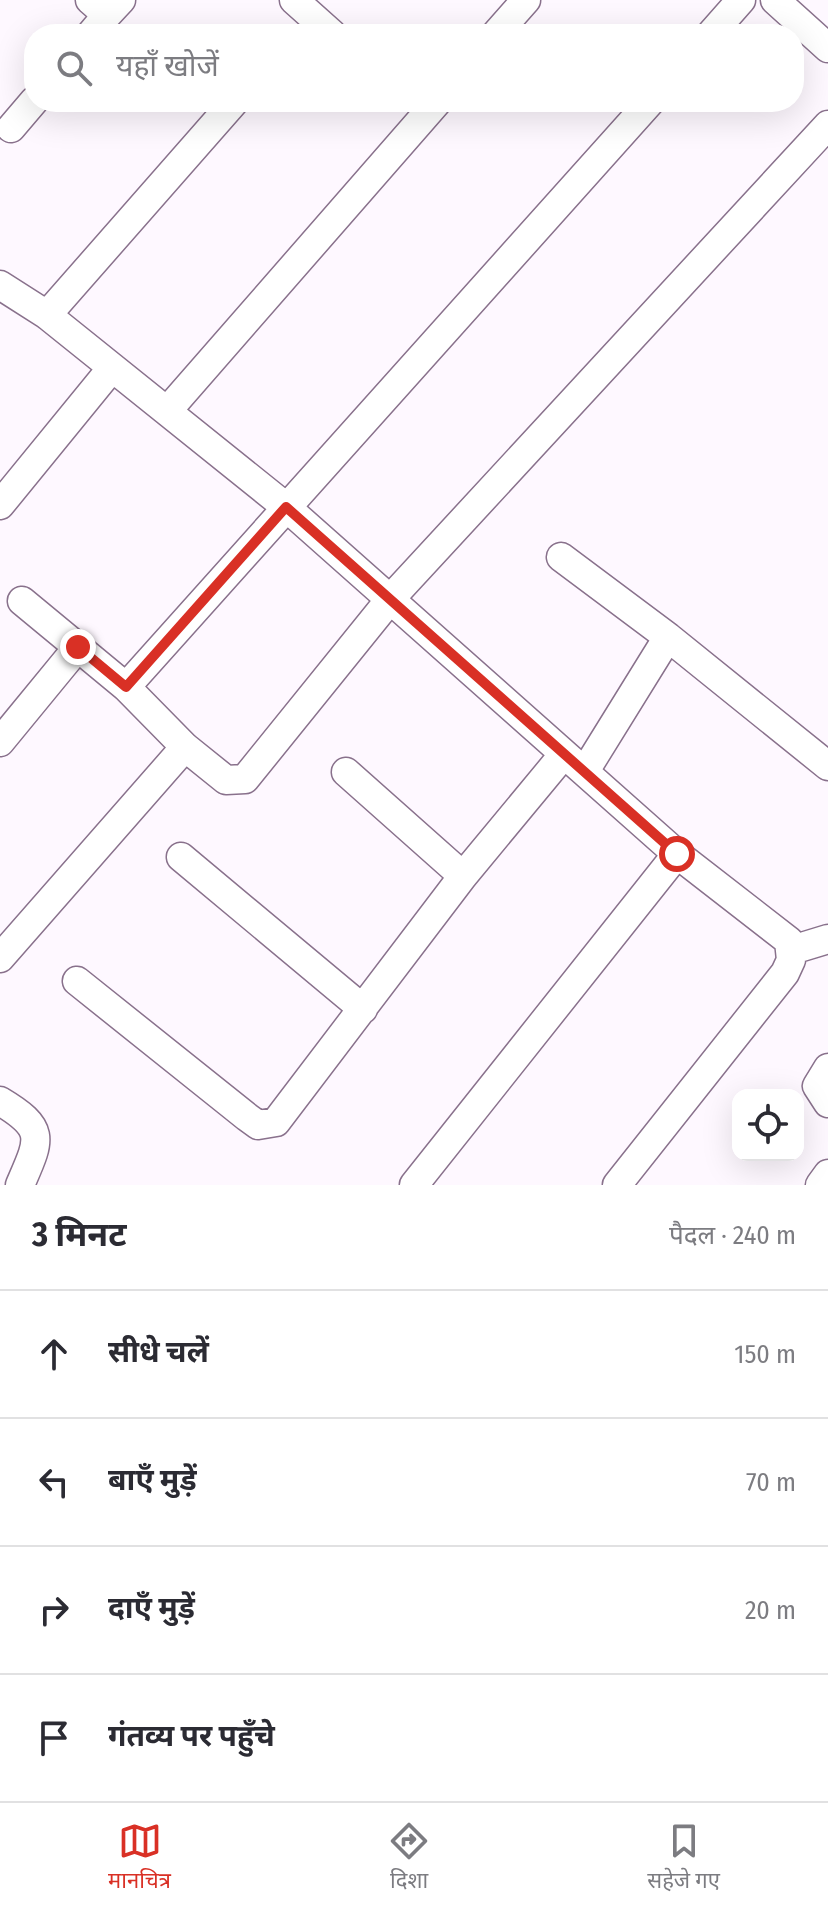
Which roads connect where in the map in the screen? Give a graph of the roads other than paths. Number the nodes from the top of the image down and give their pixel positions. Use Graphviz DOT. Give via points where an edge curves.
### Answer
graph roads {
  1 [pos="526,0"];
  2 [pos="741,0"];
  3 [pos="788,3"];
  4 [pos="505,24"];
  5 [pos="720,24"];
  6 [pos="828,48"];
  7 [pos="25,112"];
  8 [pos="225,112"];
  9 [pos="420,112"];
  10 [pos="641,112"];
  11 [pos="828,125"];
  12 [pos="11,128"];
  13 [pos="0,285"];
  14 [pos="47,315"];
  15 [pos="111,369"];
  16 [pos="168,410"];
  17 [pos="0,505"];
  18 [pos="286,507"];
  19 [pos="561,557"];
  20 [pos="392,597"];
  21 [pos="22,601"];
  22 [pos="668,637"];
  23 [pos="78,647"];
  24 [pos="126,687"];
  25 [pos="0,742"];
  26 [pos="185,747"];
  27 [pos="574,762"];
  28 [pos="828,766"];
  29 [pos="346,772"];
  30 [pos="677,854"];
  31 [pos="181,857"];
  32 [pos="463,876"];
  33 [pos="828,939"];
  34 [pos="792,950"];
  35 [pos="0,958"];
  36 [pos="77,981"];
  37 [pos="363,1009"];
  38 [pos="828,1068"];
  39 [pos="0,1101"];
  40 [pos="828,1103"];
  41 [pos="828,1174"];
  42 [pos="20,1185"];
  43 [pos="414,1185"];
  44 [pos="617,1185"];
  45 [pos="820,1185"];
  1 -- 4 [label="street"];
  2 -- 5 [label="street"];
  3 -- 6 [label="street"];
  7 -- 12 [label="street"];
  8 -- 14 [label="street"];
  9 -- 16 [label="street"];
  10 -- 18 [label="street"];
  11 -- 20 [label="street"];
  13 -- 14 [label="street"];
  14 -- 15 [label="street"];
  15 -- 16 [label="street"];
  15 -- 17 [label="street"];
  16 -- 18 [label="street"];
  18 -- 20 [label="street"];
  18 -- 24 [label="street"];
  19 -- 22 [label="street"];
  20 -- 26 [label="street" via="245,779 226,780"];
  20 -- 27 [label="street"];
  21 -- 23 [label="street"];
  22 -- 27 [label="street"];
  22 -- 28 [label="street"];
  23 -- 24 [label="street"];
  23 -- 25 [label="street"];
  24 -- 26 [label="street"];
  26 -- 35 [label="street"];
  27 -- 30 [label="street"];
  27 -- 32 [label="street"];
  29 -- 32 [label="street"];
  30 -- 34 [label="street" via="785,936"];
  30 -- 43 [label="street"];
  31 -- 37 [label="street"];
  32 -- 37 [label="street"];
  33 -- 34 [label="street"];
  34 -- 44 [label="street" via="785,973"];
  36 -- 37 [label="street" via="247,1117 266,1126 281,1119"];
  38 -- 40 [label="street" via="817,1086"];
  39 -- 42 [label="street" via="31,1122 37,1136"];
  41 -- 45 [label="street"];
}
